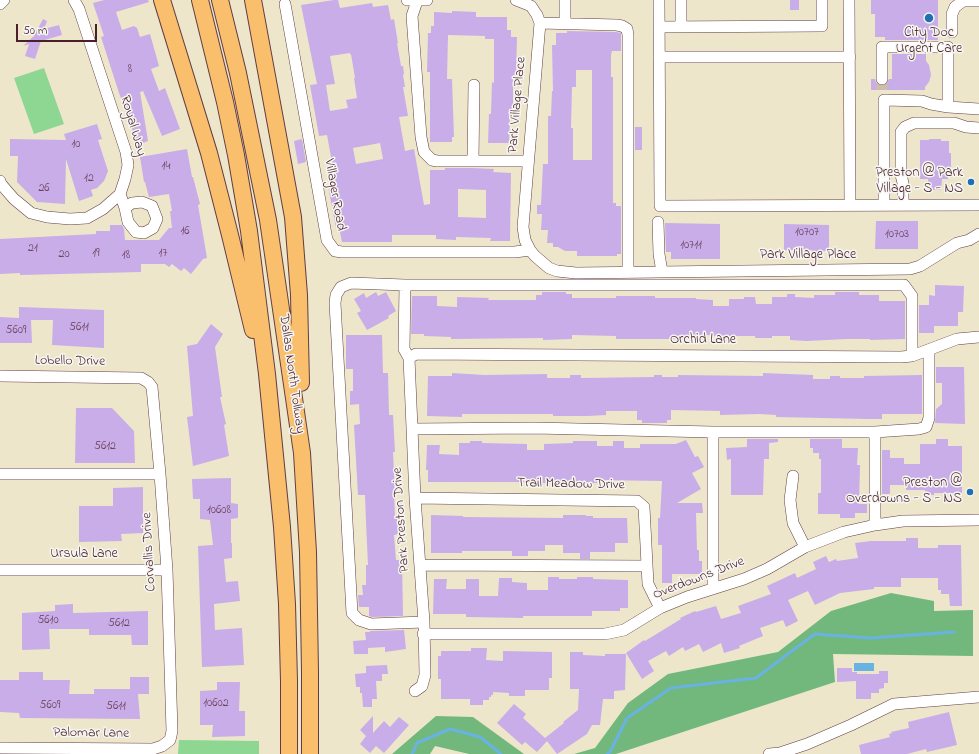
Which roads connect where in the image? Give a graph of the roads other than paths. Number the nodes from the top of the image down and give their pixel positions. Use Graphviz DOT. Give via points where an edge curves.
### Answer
graph roads {
  1 [pos="4,0"];
  2 [pos="74,0"];
  3 [pos="162,0"];
  4 [pos="200,0"];
  5 [pos="220,0"];
  6 [pos="253,0"];
  7 [pos="417,0"];
  8 [pos="516,0"];
  9 [pos="565,0"];
  10 [pos="659,0"];
  11 [pos="681,0"];
  12 [pos="822,0"];
  13 [pos="850,0"];
  14 [pos="286,1"];
  15 [pos="979,1"];
  16 [pos="0,4"];
  17 [pos="540,23"];
  18 [pos="565,23"];
  19 [pos="659,27"];
  20 [pos="681,27"];
  21 [pos="952,32"];
  22 [pos="659,57"];
  23 [pos="850,57"];
  24 [pos="474,84"];
  25 [pos="883,90"];
  26 [pos="948,107"];
  27 [pos="979,109"];
  28 [pos="979,128"];
  29 [pos="473,161"];
  30 [pos="528,161"];
  31 [pos="0,181"];
  32 [pos="120,194"];
  33 [pos="850,205"];
  34 [pos="884,205"];
  35 [pos="903,205"];
  36 [pos="979,205"];
  37 [pos="125,208"];
  38 [pos="658,222"];
  39 [pos="979,234"];
  40 [pos="530,250"];
  41 [pos="662,272"];
  42 [pos="628,273"];
  43 [pos="405,285"];
  44 [pos="979,337"];
  45 [pos="929,350"];
  46 [pos="912,356"];
  47 [pos="408,358"];
  48 [pos="267,374"];
  49 [pos="0,376"];
  50 [pos="141,378"];
  51 [pos="412,429"];
  52 [pos="713,432"];
  53 [pos="875,432"];
  54 [pos="302,452"];
  55 [pos="0,474"];
  56 [pos="160,474"];
  57 [pos="793,476"];
  58 [pos="415,498"];
  59 [pos="979,520"];
  60 [pos="875,525"];
  61 [pos="805,547"];
  62 [pos="420,565"];
  63 [pos="647,566"];
  64 [pos="0,570"];
  65 [pos="168,570"];
  66 [pos="713,588"];
  67 [pos="660,608"];
  68 [pos="424,622"];
  69 [pos="423,634"];
  70 [pos="415,691"];
  71 [pos="979,697"];
  72 [pos="172,731"];
  73 [pos="0,748"];
  74 [pos="289,754"];
  75 [pos="310,754"];
  76 [pos="770,754"];
  1 -- 16 [label="street"];
  2 -- 32 [label="street, Royal Way" via="126,152 128,165"];
  3 -- 48 [label="highway" via="209,153 256,348"];
  4 -- 48 [label="highway, Dallas North Tollway" via="226,102 236,155 249,231"];
  5 -- 54 [label="highway, Dallas North Tollway" via="240,81 268,220"];
  6 -- 54 [label="highway" via="292,217 299,295"];
  7 -- 29 [label="street" via="412,16 423,148 432,160"];
  8 -- 17 [label="street" via="531,6 538,14"];
  9 -- 18 [label="street"];
  10 -- 19 [label="street"];
  11 -- 20 [label="street"];
  12 -- 20 [label="street" via="822,26"];
  13 -- 23 [label="street"];
  14 -- 40 [label="street, Villager Road" via="327,240 335,251"];
  15 -- 21 [label="street" via="963,1 955,7 952,14"];
  17 -- 18 [label="street"];
  17 -- 30 [label="street, Park Village Place"];
  18 -- 42 [label="street" via="617,25 626,29 628,35"];
  19 -- 20 [label="street"];
  19 -- 22 [label="street"];
  22 -- 23 [label="street"];
  22 -- 33 [label="street" via="660,206"];
  23 -- 33 [label="street"];
  24 -- 29 [label="street"];
  25 -- 26 [label="street"];
  25 -- 26 [label="street" via="882,47 948,47"];
  25 -- 34 [label="street"];
  26 -- 27 [label="street"];
  28 -- 35 [label="street" via="954,123 914,123 905,127 901,132"];
  29 -- 30 [label="street"];
  30 -- 40 [label="street, Park Village Place" via="523,227"];
  31 -- 32 [label="street" via="14,199 31,213 47,217 87,218 103,209"];
  32 -- 37 [label="street"];
  33 -- 34 [label="street"];
  34 -- 35 [label="street"];
  35 -- 36 [label="street"];
  38 -- 41 [label="street"];
  39 -- 41 [label="street, Park Village Place" via="957,243 910,270"];
  40 -- 42 [label="street, Park Village Place" via="541,262 557,271"];
  41 -- 42 [label="street, Park Village Place"];
  43 -- 46 [label="street" via="904,285 912,296"];
  43 -- 47 [label="street, Park Preston Drive" via="404,350"];
  43 -- 68 [label="street" via="351,283 341,287 336,295 335,311 352,612 359,620 371,624"];
  44 -- 45 [label="street, Orchid Lane" via="957,340"];
  45 -- 46 [label="street, Orchid Lane"];
  45 -- 53 [label="street" via="929,418 926,427"];
  46 -- 47 [label="street, Orchid Lane" via="416,354"];
  47 -- 51 [label="street, Park Preston Drive"];
  48 -- 74 [label="highway, Dallas North Tollway" via="287,604"];
  49 -- 50 [label="street, Lobello Drive"];
  50 -- 56 [label="street, Corvallis Drive" via="152,387"];
  51 -- 52 [label="street" via="534,428"];
  51 -- 58 [label="street, Park Preston Drive"];
  52 -- 53 [label="street"];
  52 -- 66 [label="street"];
  53 -- 60 [label="street"];
  54 -- 75 [label="highway, Dallas North Tollway" via="308,552"];
  55 -- 56 [label="street"];
  56 -- 65 [label="street, Corvallis Drive"];
  57 -- 61 [label="street" via="790,500 793,523"];
  58 -- 62 [label="street, Park Preston Drive"];
  58 -- 63 [label="street, Trail Meadow Drive" via="637,501 644,507"];
  59 -- 60 [label="street, Overdowns Drive" via="903,521"];
  60 -- 61 [label="street, Overdowns Drive" via="844,532"];
  61 -- 66 [label="street, Overdowns Drive" via="767,569"];
  62 -- 63 [label="street"];
  62 -- 68 [label="street, Park Preston Drive"];
  63 -- 67 [label="street, Trail Meadow Drive" via="648,584"];
  64 -- 65 [label="street, Ursula Lane"];
  65 -- 72 [label="street, Corvallis Drive"];
  66 -- 67 [label="street, Overdowns Drive"];
  67 -- 69 [label="street, Overdowns Drive" via="624,630 605,634"];
  68 -- 69 [label="street, Park Preston Drive"];
  69 -- 70 [label="street, Park Preston Drive" via="425,675 422,686"];
  71 -- 76 [label="street" via="894,704 807,744"];
  72 -- 73 [label="street, Palomar Lane" via="170,740 153,749"];
}
